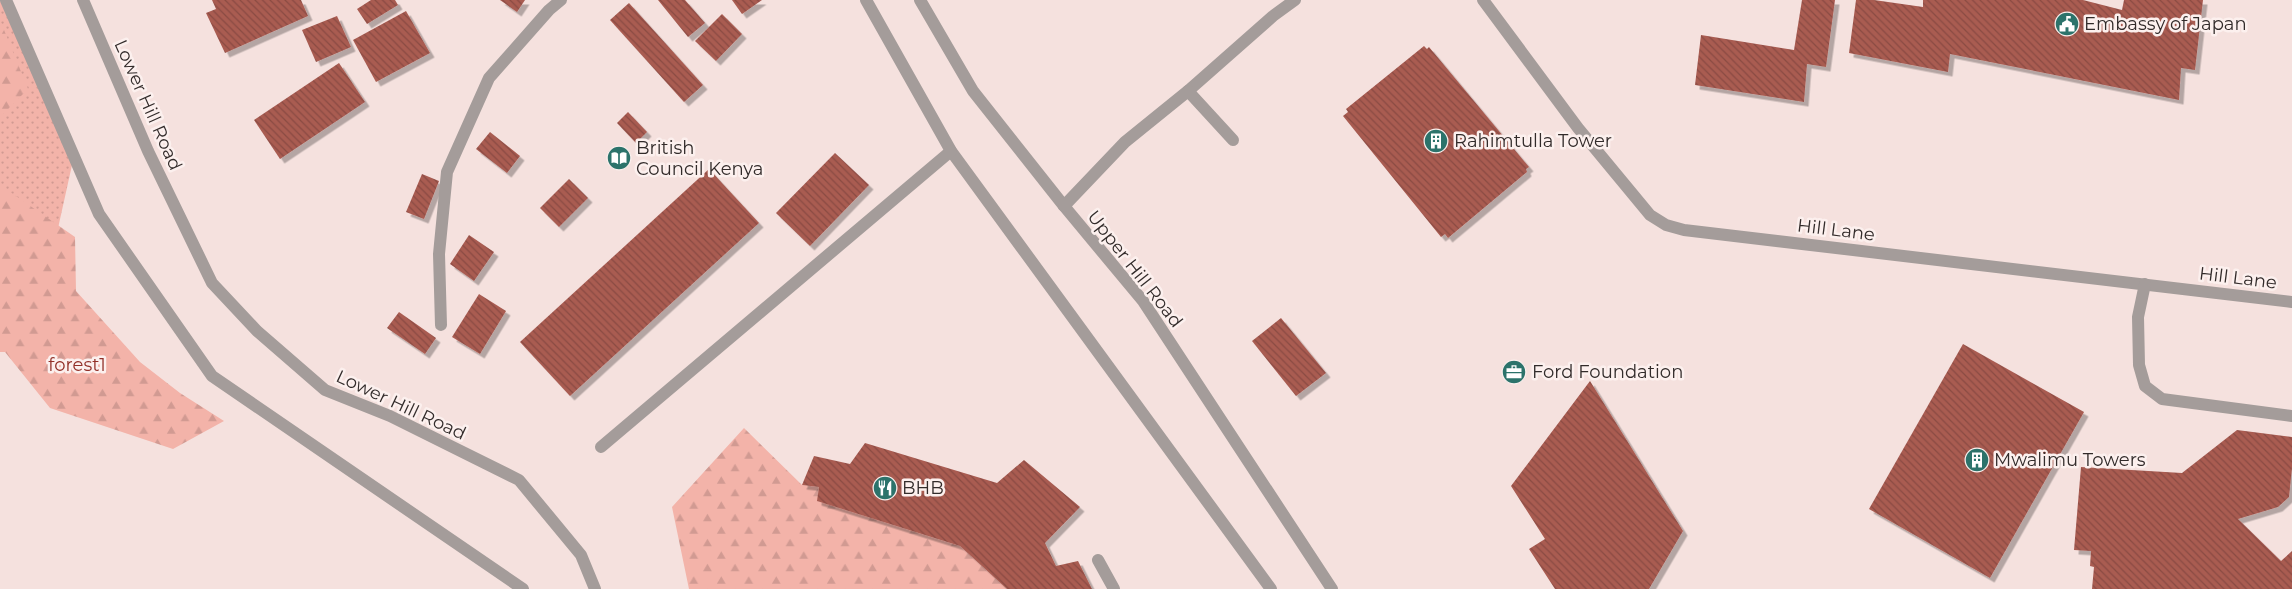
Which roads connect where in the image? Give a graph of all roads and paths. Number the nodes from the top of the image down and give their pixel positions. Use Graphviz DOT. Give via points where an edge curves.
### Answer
graph roads {
  1 [pos="6,0"];
  2 [pos="83,0"];
  3 [pos="561,0"];
  4 [pos="866,0"];
  5 [pos="920,0"];
  6 [pos="1295,0"];
  7 [pos="1483,0"];
  8 [pos="1188,91"];
  9 [pos="1233,140"];
  10 [pos="951,151"];
  11 [pos="1064,206"];
  12 [pos="2145,284"];
  13 [pos="2292,302"];
  14 [pos="440,325"];
  15 [pos="2292,416"];
  16 [pos="600,447"];
  17 [pos="1098,560"];
  18 [pos="523,589"];
  19 [pos="595,589"];
  20 [pos="1114,589"];
  21 [pos="1271,589"];
  22 [pos="1332,589"];
  1 -- 18 [label="street" via="99,214 212,376"];
  2 -- 19 [label="street, Lower Hill Road" via="148,151 212,283 257,331 325,390 390,416 519,480 581,554"];
  3 -- 14 [label="street" via="489,78 447,172 439,254"];
  4 -- 10 [label="street"];
  5 -- 11 [label="street, Upper Hill Road" via="973,91"];
  6 -- 8 [label="street"];
  7 -- 12 [label="street, Hill Lane" via="1628,190 1650,215 1666,225 1684,230"];
  8 -- 9 [label="street"];
  8 -- 11 [label="street" via="1125,142"];
  10 -- 16 [label="street"];
  10 -- 21 [label="street"];
  11 -- 22 [label="street, Upper Hill Road" via="1143,301"];
  12 -- 13 [label="street, Hill Lane"];
  12 -- 15 [label="street" via="2138,317 2139,366 2145,386 2162,399"];
  17 -- 20 [label="street"];
}
